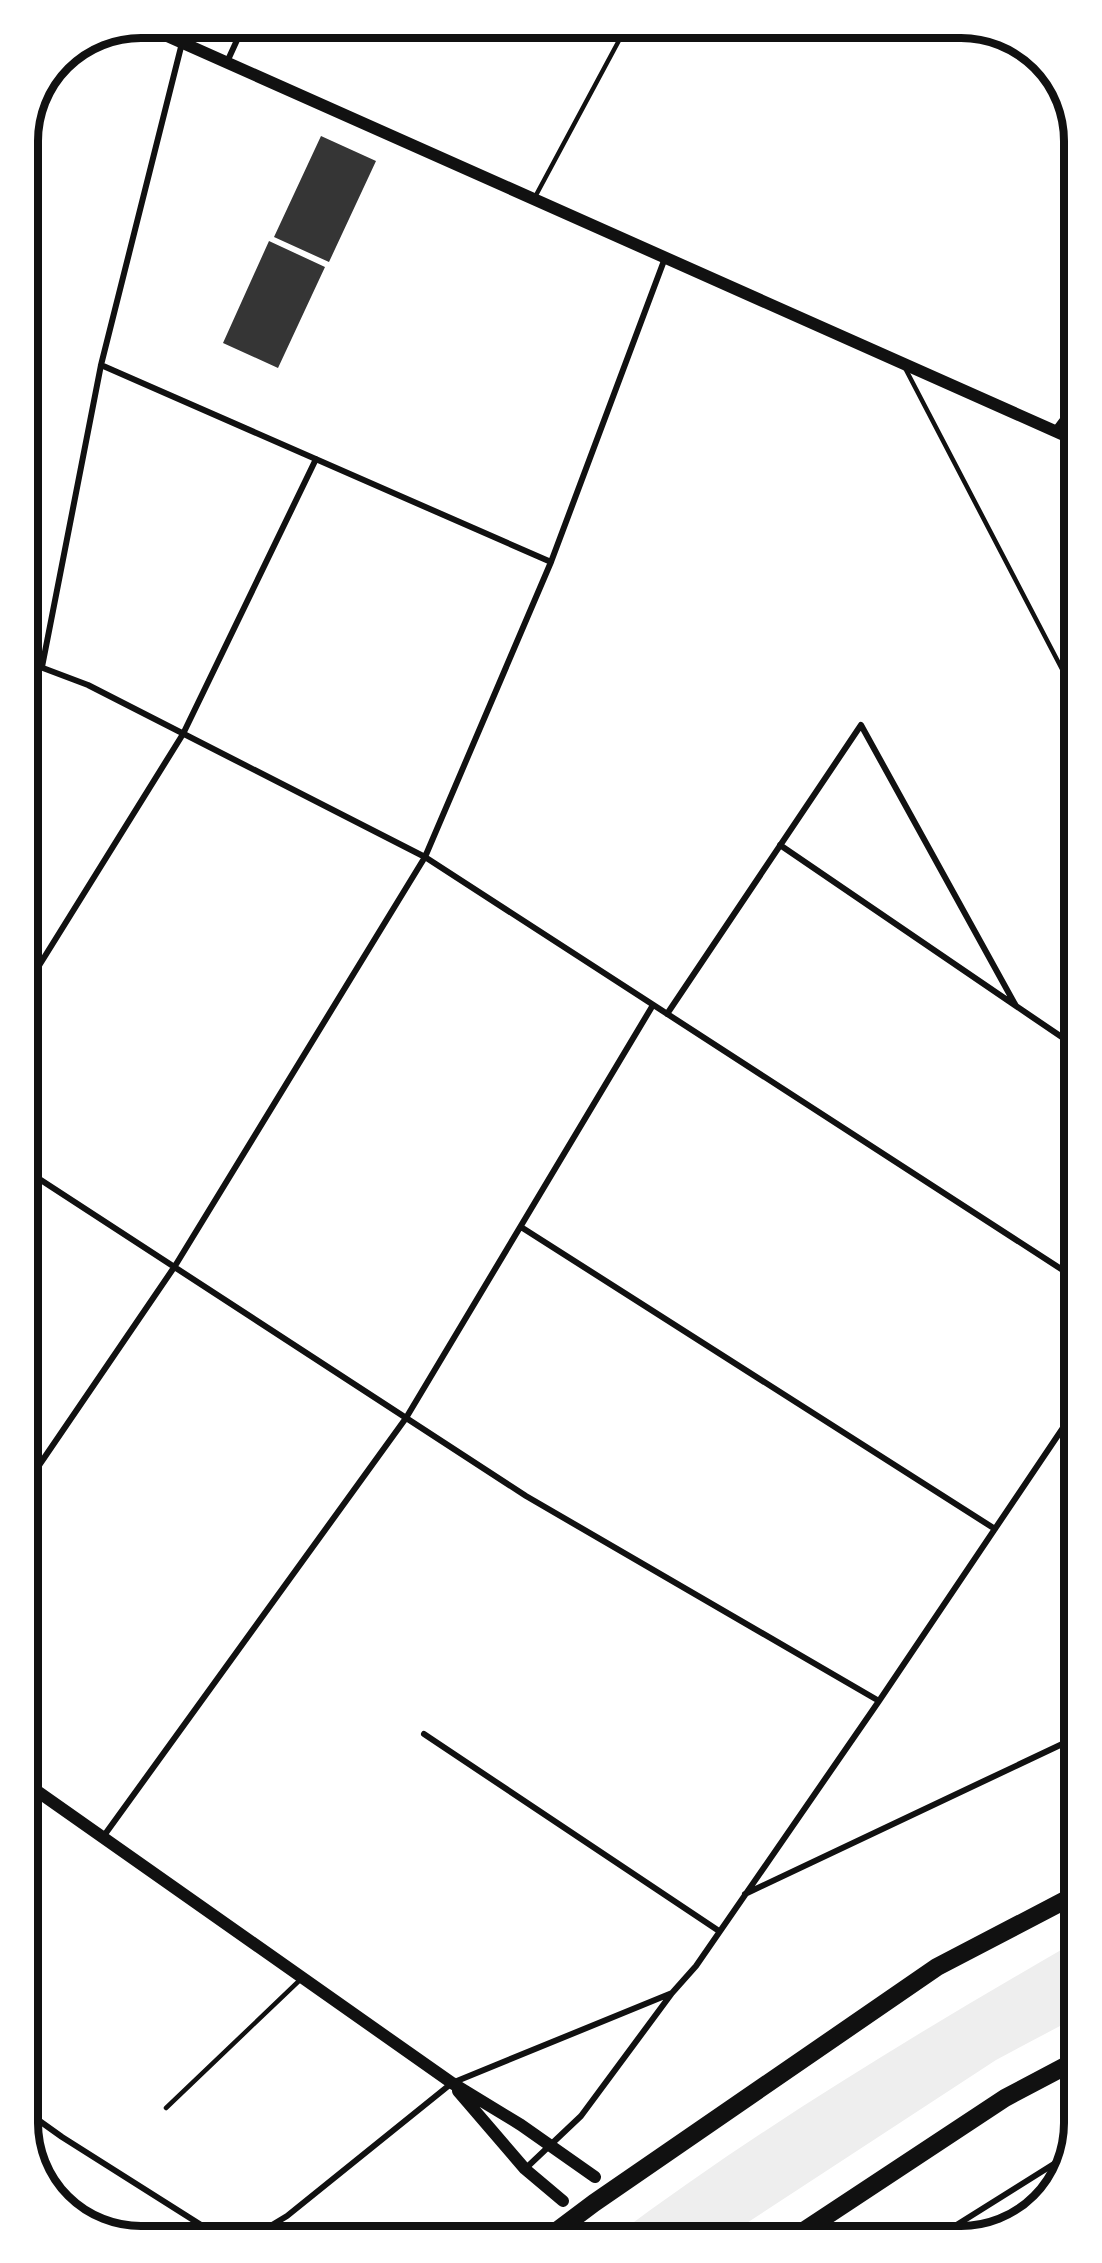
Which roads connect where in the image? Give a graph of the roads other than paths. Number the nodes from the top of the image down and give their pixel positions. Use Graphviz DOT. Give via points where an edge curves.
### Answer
graph roads {
  1 [pos="171,38"];
  2 [pos="238,38"];
  3 [pos="620,38"];
  4 [pos="182,43"];
  5 [pos="226,63"];
  6 [pos="534,199"];
  7 [pos="665,258"];
  8 [pos="903,364"];
  9 [pos="101,365"];
  10 [pos="1064,418"];
  11 [pos="1054,431"];
  12 [pos="1064,435"];
  13 [pos="316,459"];
  14 [pos="551,562"];
  15 [pos="38,666"];
  16 [pos="42,667"];
  17 [pos="1064,673"];
  18 [pos="183,734"];
  19 [pos="780,845"];
  20 [pos="424,857"];
  21 [pos="38,967"];
  22 [pos="653,1005"];
  23 [pos="1016,1006"];
  24 [pos="667,1014"];
  25 [pos="1064,1039"];
  26 [pos="38,1178"];
  27 [pos="521,1227"];
  28 [pos="175,1266"];
  29 [pos="1064,1271"];
  30 [pos="406,1418"];
  31 [pos="1064,1426"];
  32 [pos="38,1467"];
  33 [pos="995,1529"];
  34 [pos="879,1701"];
  35 [pos="424,1734"];
  36 [pos="1064,1743"];
  37 [pos="38,1792"];
  38 [pos="102,1838"];
  39 [pos="744,1895"];
  40 [pos="1064,1901"];
  41 [pos="719,1931"];
  42 [pos="303,1978"];
  43 [pos="672,1993"];
  44 [pos="1064,2067"];
  45 [pos="452,2083"];
  46 [pos="166,2108"];
  47 [pos="38,2120"];
  48 [pos="550,2145"];
  49 [pos="1057,2162"];
  50 [pos="525,2169"];
  51 [pos="595,2176"];
  52 [pos="563,2201"];
  53 [pos="201,2225"];
  54 [pos="272,2225"];
  55 [pos="564,2226"];
  56 [pos="811,2226"];
  57 [pos="955,2226"];
  1 -- 4 [label="main road"];
  2 -- 5 [label="street"];
  3 -- 6 [label="lane"];
  4 -- 5 [label="main road"];
  4 -- 9 [label="street"];
  5 -- 6 [label="main road"];
  6 -- 7 [label="main road"];
  7 -- 8 [label="main road"];
  7 -- 14 [label="street"];
  8 -- 11 [label="main road"];
  8 -- 17 [label="lane"];
  9 -- 13 [label="street"];
  9 -- 16 [label="street"];
  10 -- 11 [label="street"];
  11 -- 12 [label="main road"];
  13 -- 14 [label="street"];
  13 -- 18 [label="street"];
  14 -- 20 [label="street"];
  15 -- 16 [label="street"];
  16 -- 18 [label="street" via="88,685"];
  18 -- 20 [label="street"];
  18 -- 21 [label="street"];
  19 -- 23 [label="street"];
  19 -- 23 [label="street" via="861,725"];
  19 -- 24 [label="street"];
  20 -- 22 [label="street"];
  20 -- 28 [label="street"];
  22 -- 24 [label="street"];
  22 -- 27 [label="street"];
  23 -- 25 [label="street"];
  24 -- 29 [label="street"];
  26 -- 28 [label="street"];
  27 -- 30 [label="street"];
  27 -- 33 [label="street"];
  28 -- 30 [label="street"];
  28 -- 32 [label="street"];
  30 -- 34 [label="street" via="526,1496"];
  30 -- 38 [label="street"];
  31 -- 33 [label="street"];
  33 -- 34 [label="street"];
  34 -- 39 [label="street"];
  35 -- 41 [label="street"];
  36 -- 39 [label="street"];
  37 -- 38 [label="main road"];
  38 -- 42 [label="main road"];
  39 -- 41 [label="street"];
  40 -- 55 [label="highway" via="937,1967"];
  41 -- 43 [label="street"];
  42 -- 45 [label="main road"];
  42 -- 46 [label="lane"];
  43 -- 45 [label="street"];
  43 -- 48 [label="street" via="581,2116"];
  44 -- 56 [label="highway" via="1005,2098"];
  45 -- 48 [label="main road"];
  45 -- 50 [label="main road"];
  45 -- 54 [label="street"];
  47 -- 53 [label="street"];
  48 -- 50 [label="street"];
  48 -- 51 [label="main road"];
  49 -- 57 [label="street"];
  50 -- 52 [label="main road"];
}
